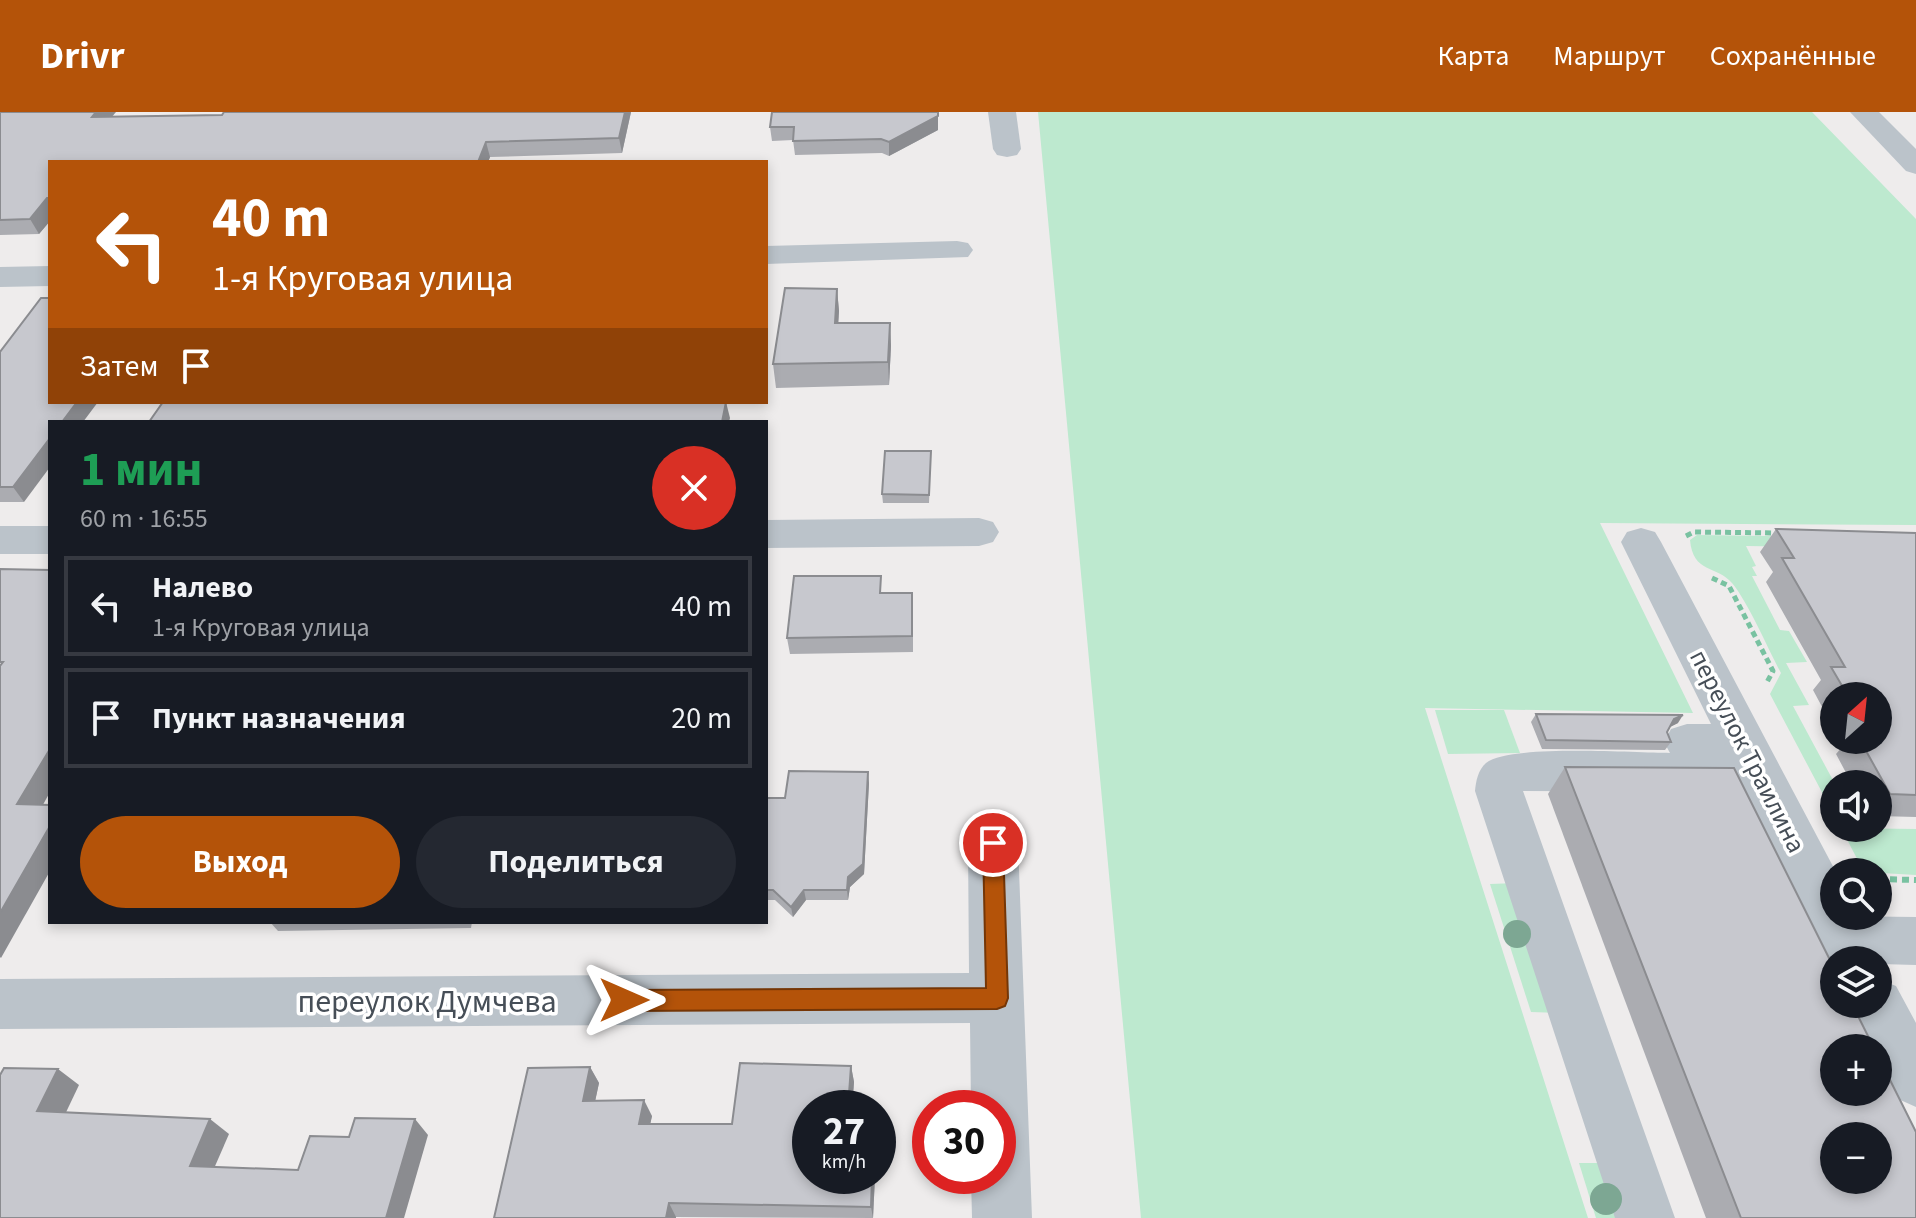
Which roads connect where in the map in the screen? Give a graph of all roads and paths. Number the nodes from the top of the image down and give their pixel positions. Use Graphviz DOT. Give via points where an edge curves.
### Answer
graph roads {
  1 [pos="1002,112"];
  2 [pos="1864,112"];
  3 [pos="1007,149"];
  4 [pos="1916,165"];
  5 [pos="957,250"];
  6 [pos="768,255"];
  7 [pos="48,276"];
  8 [pos="0,277"];
  9 [pos="979,532"];
  10 [pos="1789,533"];
  11 [pos="768,534"];
  12 [pos="0,540"];
  13 [pos="48,540"];
  14 [pos="1663,544"];
  15 [pos="1709,576"];
  16 [pos="1761,691"];
  17 [pos="1687,742"];
  18 [pos="1751,758"];
  19 [pos="993,843"];
  20 [pos="1892,879"];
  21 [pos="1916,880"];
  22 [pos="1916,941"];
  23 [pos="1848,946"];
  24 [pos="1879,946"];
  25 [pos="997,998"];
  26 [pos="0,1004"];
  27 [pos="1884,1018"];
  28 [pos="1916,1079"];
  29 [pos="1002,1218"];
  30 [pos="1645,1218"];
  1 -- 3 [label="street"];
  2 -- 4 [label="street"];
  5 -- 6 [label="street"];
  7 -- 8 [label="street"];
  9 -- 11 [label="street"];
  10 -- 14 [label="path" via="1694,532"];
  12 -- 13 [label="street"];
  14 -- 18 [label="street, переулок Траилина"];
  15 -- 16 [label="path" via="1729,586 1773,671"];
  17 -- 18 [label="street"];
  18 -- 23 [label="street, переулок Траилина"];
  18 -- 30 [label="street" via="1511,772 1500,779 1499,791"];
  19 -- 25 [label="street"];
  20 -- 21 [label="path"];
  22 -- 24 [label="street"];
  25 -- 26 [label="street, переулок Думчева"];
  25 -- 29 [label="street"];
  27 -- 28 [label="street"];
}
